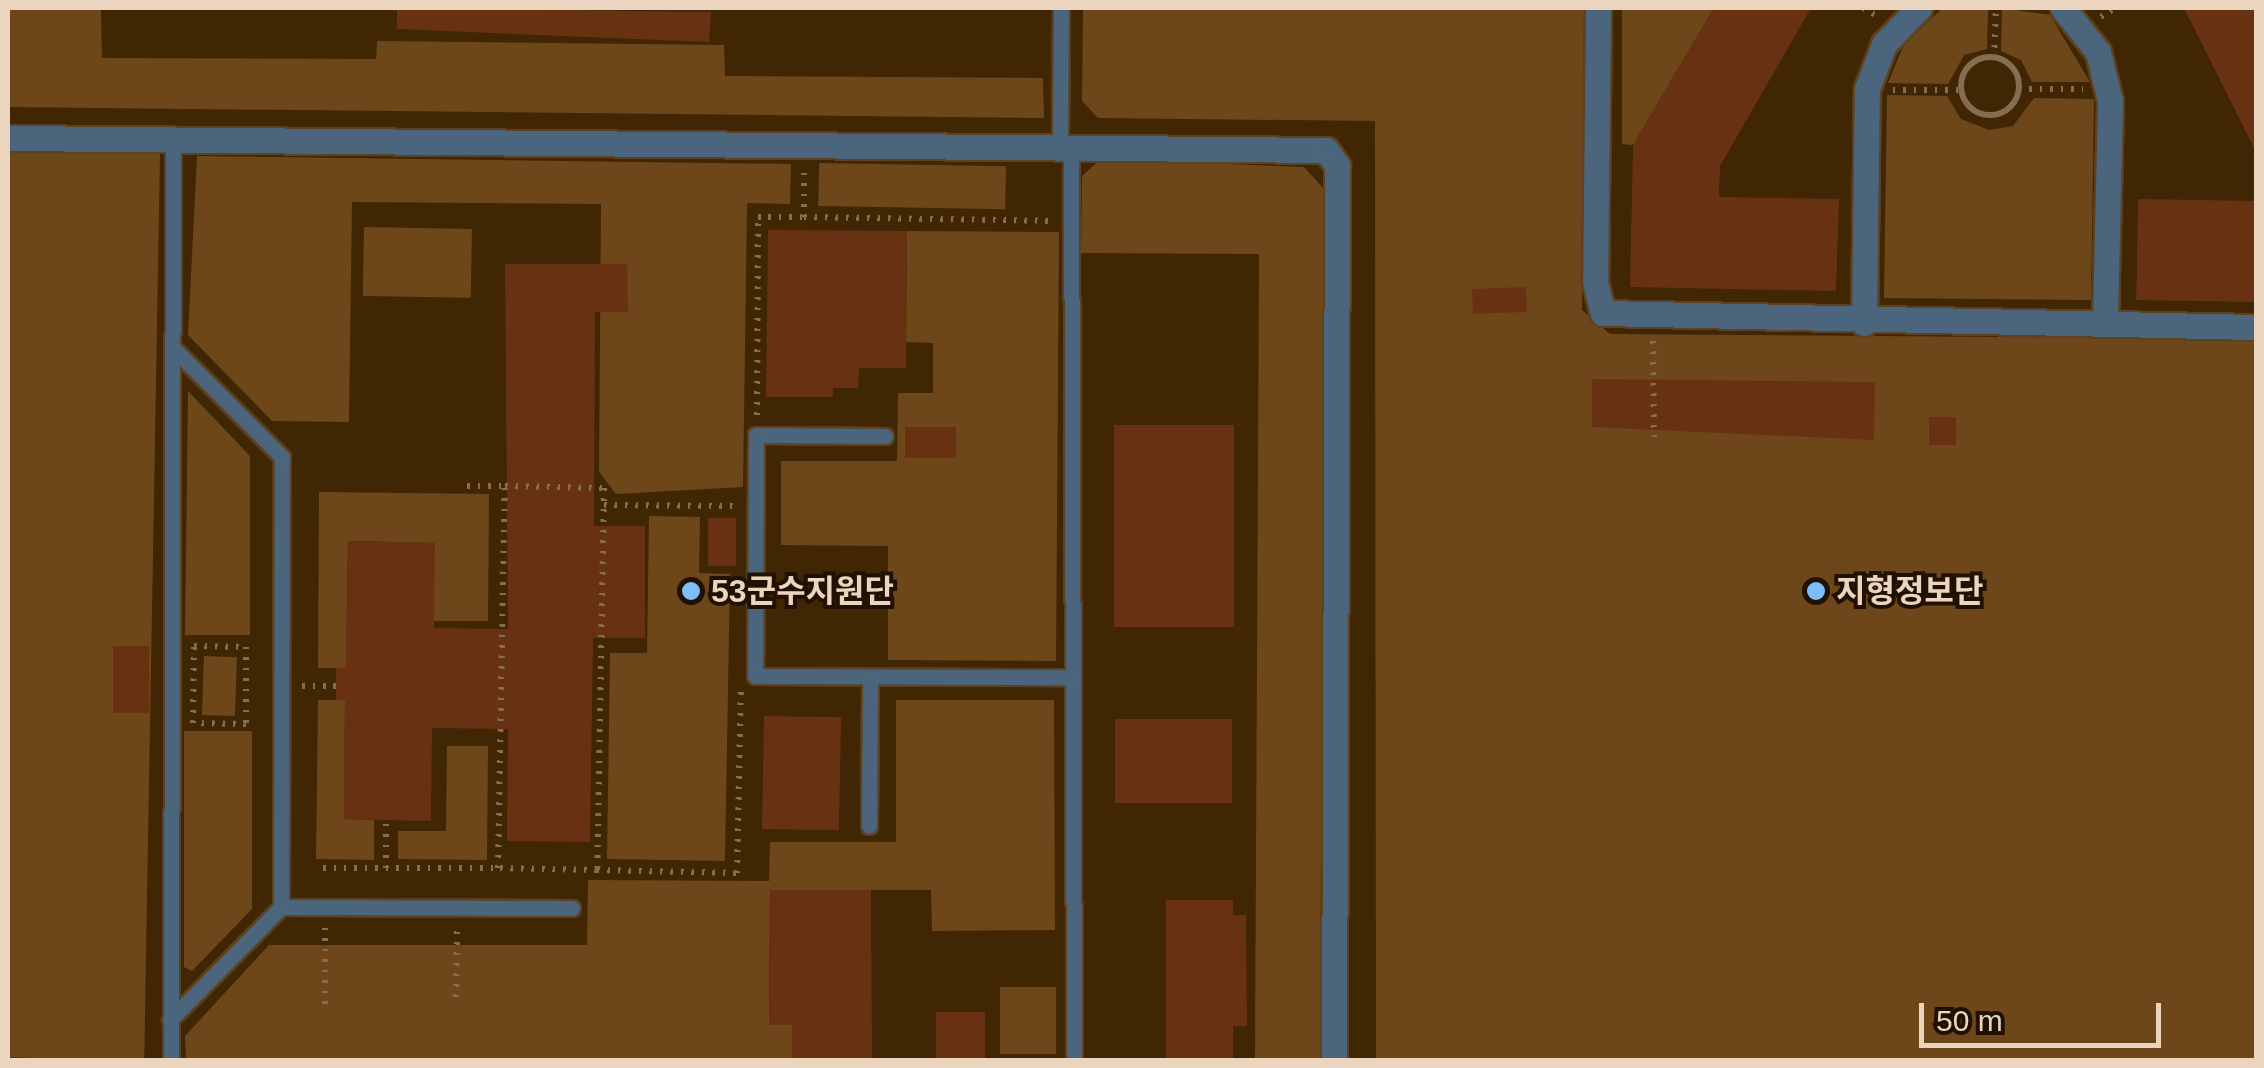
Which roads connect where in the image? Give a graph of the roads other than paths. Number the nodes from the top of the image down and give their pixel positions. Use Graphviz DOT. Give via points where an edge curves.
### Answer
graph roads {
  1 [pos="1061,8"];
  2 [pos="1598,8"];
  3 [pos="1919,8"];
  4 [pos="2063,8"];
  5 [pos="8,138"];
  6 [pos="173,139"];
  7 [pos="1065,144"];
  8 [pos="2104,323"];
  9 [pos="1864,324"];
  10 [pos="2256,327"];
  11 [pos="175,350"];
  12 [pos="886,436"];
  13 [pos="870,676"];
  14 [pos="1072,678"];
  15 [pos="869,826"];
  16 [pos="281,907"];
  17 [pos="572,908"];
  18 [pos="170,1020"];
  19 [pos="170,1060"];
  20 [pos="1074,1060"];
  21 [pos="1334,1060"];
  1 -- 7 [label="lane"];
  2 -- 9 [label="street" via="1596,299 1603,312 1653,320"];
  3 -- 9 [label="street" via="1884,44 1867,89"];
  4 -- 8 [label="street" via="2098,52 2108,89"];
  5 -- 6 [label="street"];
  6 -- 7 [label="street"];
  6 -- 11 [label="lane"];
  7 -- 14 [label="lane"];
  7 -- 21 [label="street" via="1308,145 1337,165"];
  8 -- 9 [label="street"];
  8 -- 10 [label="street"];
  11 -- 16 [label="lane" via="282,457"];
  11 -- 18 [label="lane"];
  12 -- 13 [label="lane" via="756,436 756,676"];
  13 -- 14 [label="lane"];
  13 -- 15 [label="lane"];
  14 -- 20 [label="lane"];
  16 -- 17 [label="lane"];
  16 -- 18 [label="lane"];
  18 -- 19 [label="lane"];
}
